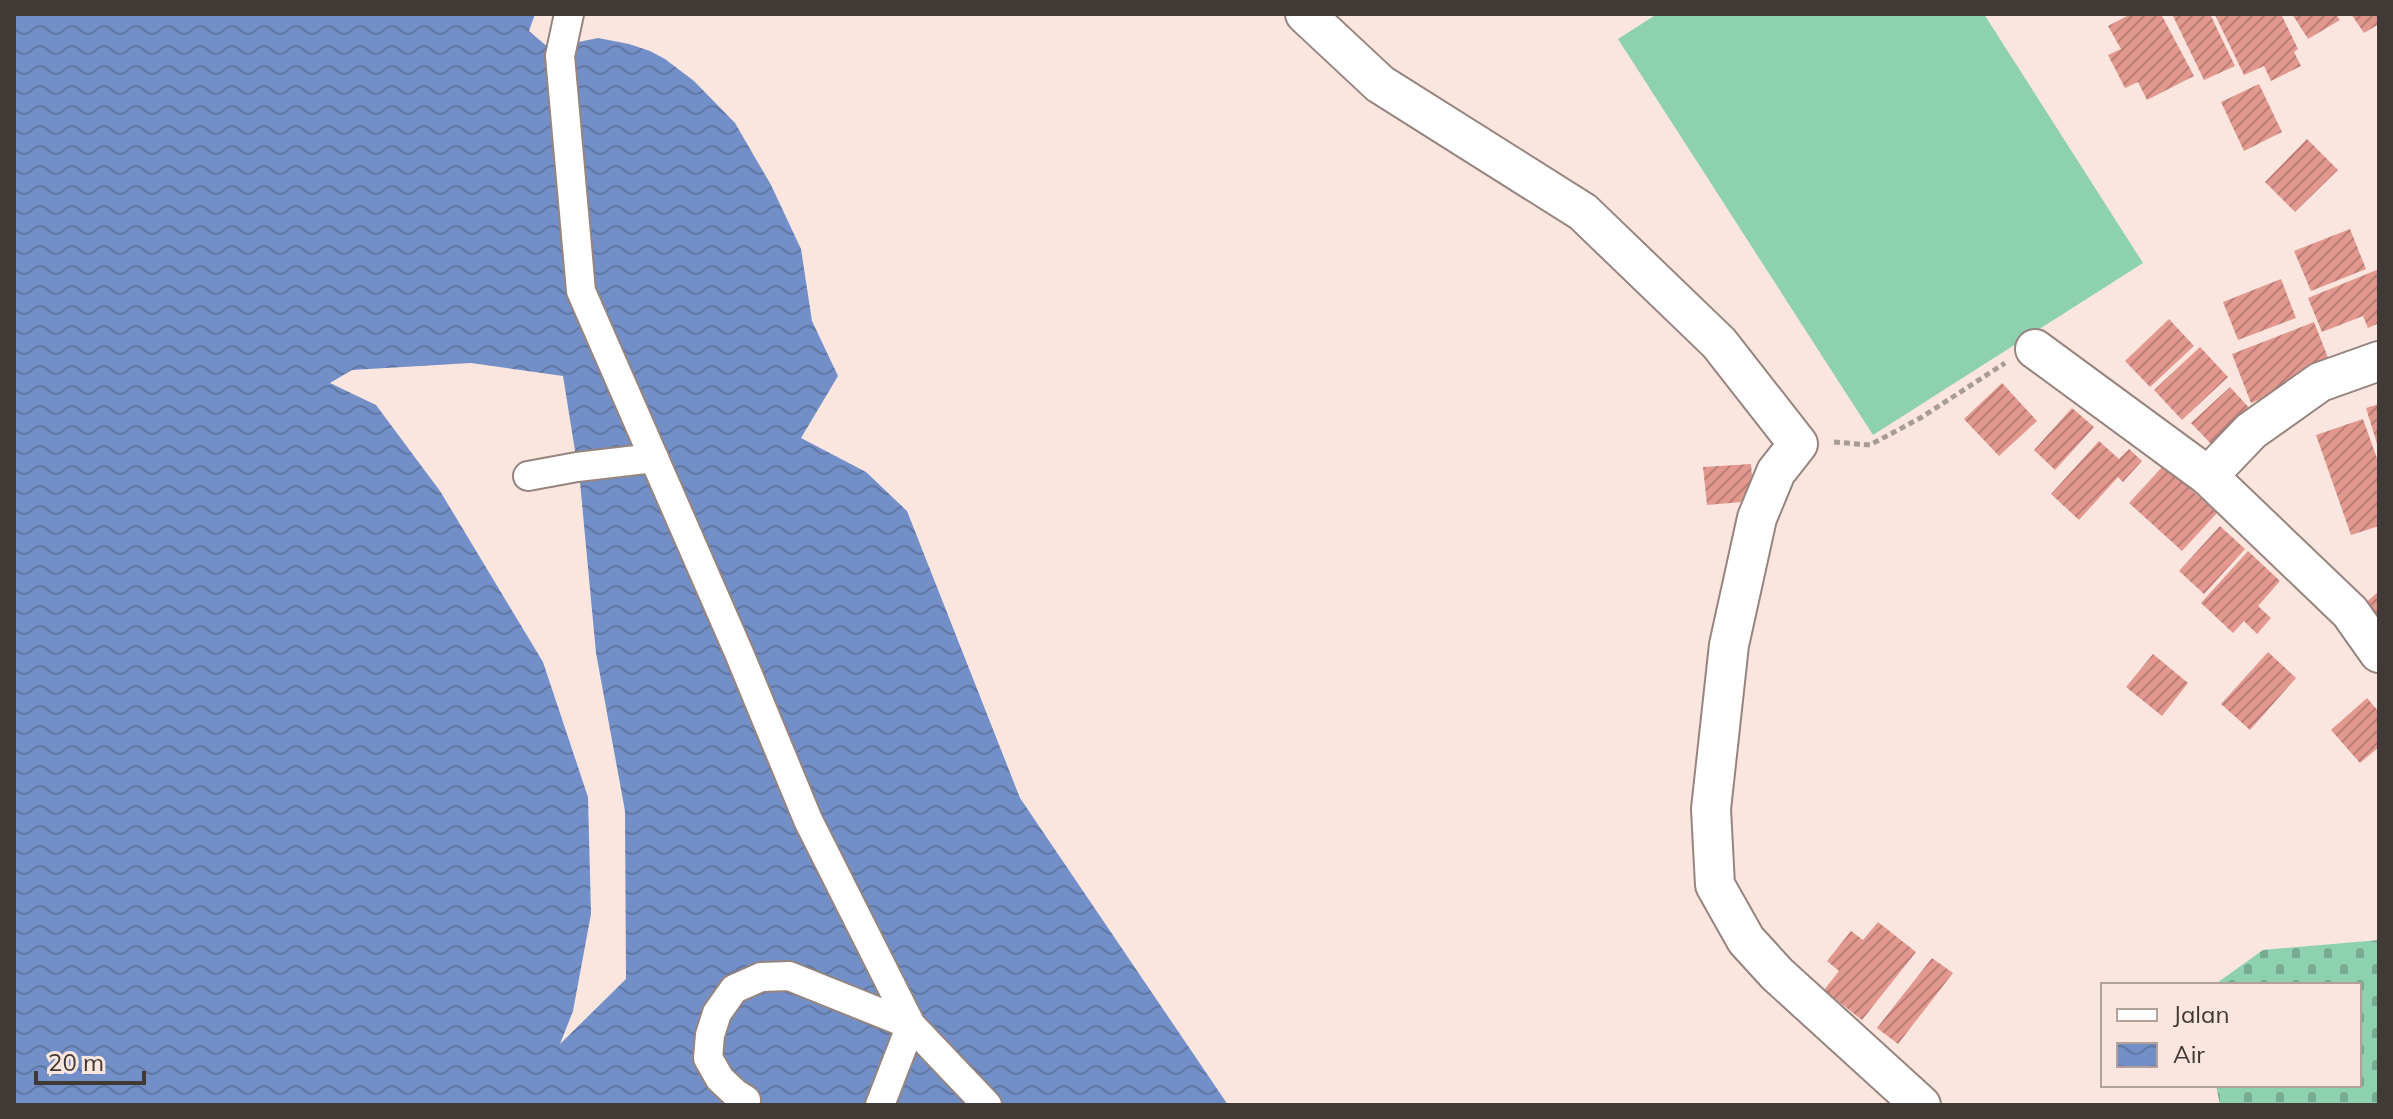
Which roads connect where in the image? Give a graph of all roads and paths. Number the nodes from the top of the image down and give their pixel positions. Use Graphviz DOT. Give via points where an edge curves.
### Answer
graph roads {
  1 [pos="569,14"];
  2 [pos="1305,14"];
  3 [pos="2035,349"];
  4 [pos="2379,361"];
  5 [pos="1798,444"];
  6 [pos="654,458"];
  7 [pos="528,476"];
  8 [pos="2208,476"];
  9 [pos="2379,653"];
  10 [pos="911,1025"];
  11 [pos="745,1105"];
  12 [pos="880,1105"];
  13 [pos="987,1105"];
  14 [pos="1921,1105"];
  1 -- 6 [label="street" via="560,56 581,291"];
  2 -- 5 [label="street" via="1380,84 1583,212 1719,343"];
  3 -- 5 [label="path" via="1870,445"];
  3 -- 8 [label="street"];
  4 -- 8 [label="street" via="2320,382 2251,431"];
  5 -- 14 [label="street" via="1776,472 1757,518 1729,645 1711,809 1715,885 1746,940 1777,974"];
  6 -- 7 [label="street"];
  6 -- 10 [label="street" via="808,820"];
  8 -- 9 [label="street" via="2350,612"];
  10 -- 11 [label="street" via="789,976 761,977 734,989 717,1013 708,1058"];
  10 -- 12 [label="street"];
  10 -- 13 [label="street"];
}
